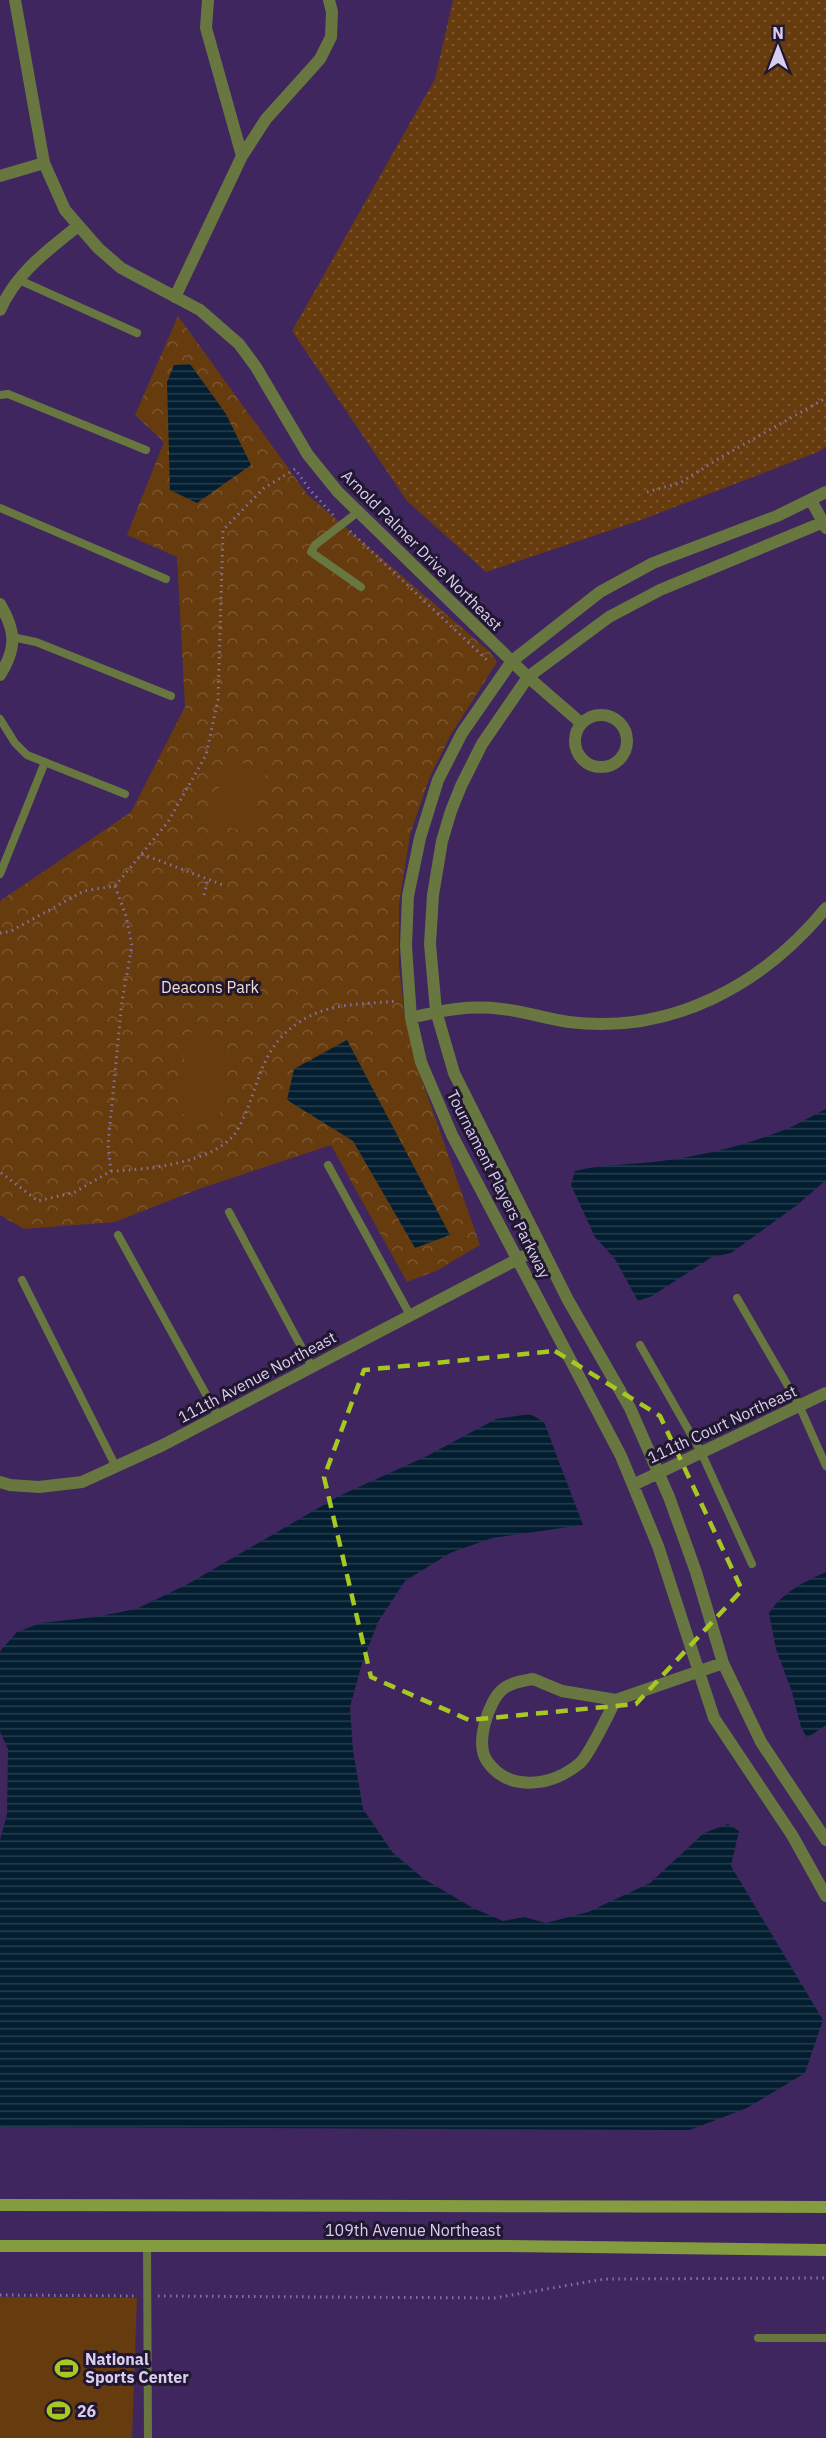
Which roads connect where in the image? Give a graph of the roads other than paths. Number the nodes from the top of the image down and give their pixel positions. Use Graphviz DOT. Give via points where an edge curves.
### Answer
graph roads {
  1 [pos="15,0"];
  2 [pos="208,0"];
  3 [pos="329,0"];
  4 [pos="242,156"];
  5 [pos="44,163"];
  6 [pos="0,176"];
  7 [pos="78,226"];
  8 [pos="17,279"];
  9 [pos="175,297"];
  10 [pos="0,310"];
  11 [pos="137,333"];
  12 [pos="0,395"];
  13 [pos="146,450"];
  14 [pos="826,492"];
  15 [pos="811,500"];
  16 [pos="0,508"];
  17 [pos="358,512"];
  18 [pos="825,524"];
  19 [pos="165,579"];
  20 [pos="361,587"];
  21 [pos="0,604"];
  22 [pos="12,637"];
  23 [pos="512,661"];
  24 [pos="0,675"];
  25 [pos="528,677"];
  26 [pos="171,696"];
  27 [pos="0,719"];
  28 [pos="581,723"];
  29 [pos="45,762"];
  30 [pos="125,794"];
  31 [pos="0,874"];
  32 [pos="826,908"];
  33 [pos="436,1011"];
  34 [pos="411,1018"];
  35 [pos="328,1165"];
  36 [pos="229,1212"];
  37 [pos="118,1235"];
  38 [pos="541,1246"];
  39 [pos="518,1259"];
  40 [pos="22,1280"];
  41 [pos="737,1298"];
  42 [pos="410,1315"];
  43 [pos="640,1345"];
  44 [pos="312,1366"];
  45 [pos="826,1393"];
  46 [pos="799,1405"];
  47 [pos="218,1416"];
  48 [pos="700,1452"];
  49 [pos="826,1466"];
  50 [pos="116,1467"];
  51 [pos="658,1473"];
  52 [pos="0,1482"];
  53 [pos="633,1485"];
  54 [pos="752,1564"];
  55 [pos="723,1663"];
  56 [pos="697,1671"];
  57 [pos="616,1700"];
  58 [pos="826,1840"];
  59 [pos="826,1896"];
  60 [pos="0,2205"];
  61 [pos="826,2207"];
  62 [pos="0,2246"];
  63 [pos="147,2246"];
  64 [pos="826,2250"];
  65 [pos="758,2338"];
  66 [pos="826,2338"];
  67 [pos="148,2438"];
  1 -- 5 [label="street, Arnold Palmer Drive Northeast"];
  2 -- 4 [label="street" via="206,28"];
  3 -- 4 [label="street" via="331,37 320,59 267,119"];
  4 -- 9 [label="street"];
  5 -- 6 [label="street"];
  5 -- 7 [label="street, Arnold Palmer Drive Northeast" via="65,210"];
  7 -- 8 [label="street"];
  7 -- 9 [label="street, Arnold Palmer Drive Northeast" via="121,268"];
  8 -- 10 [label="street"];
  8 -- 11 [label="lane"];
  9 -- 17 [label="street, Arnold Palmer Drive Northeast" via="200,310 239,344 308,455"];
  12 -- 13 [label="lane" via="8,394"];
  14 -- 15 [label="street, Tournament Players Parkway"];
  15 -- 18 [label="street"];
  15 -- 23 [label="street, Tournament Players Parkway" via="653,564 600,592"];
  16 -- 19 [label="lane"];
  17 -- 20 [label="lane" via="315,544 311,552"];
  17 -- 23 [label="street, Arnold Palmer Drive Northeast"];
  18 -- 25 [label="street, Tournament Players Parkway" via="650,595 609,617"];
  21 -- 22 [label="street" via="10,621"];
  22 -- 24 [label="street" via="11,658"];
  22 -- 26 [label="lane" via="36,642"];
  23 -- 25 [label="street, Arnold Palmer Drive Northeast"];
  23 -- 34 [label="street, Tournament Players Parkway" via="462,733 438,780 420,838 408,896 406,946"];
  25 -- 28 [label="street, Arnold Palmer Drive Northeast"];
  25 -- 33 [label="street, Tournament Players Parkway" via="482,744 461,786 442,841 430,944"];
  27 -- 29 [label="lane" via="27,755"];
  28 -- 28 [label="street" via="575,737 583,760 595,766 609,766 619,760 627,748 625,729 618,720 603,714 590,716"];
  29 -- 30 [label="lane"];
  29 -- 31 [label="lane"];
  32 -- 33 [label="street" via="766,968 740,986 680,1011 596,1024 503,1009"];
  33 -- 34 [label="street"];
  33 -- 38 [label="street, Tournament Players Parkway" via="454,1073"];
  34 -- 39 [label="street, Tournament Players Parkway" via="421,1062 452,1135"];
  35 -- 42 [label="lane"];
  36 -- 44 [label="lane"];
  37 -- 47 [label="lane"];
  38 -- 39 [label="street, 111th Avenue Northeast"];
  38 -- 51 [label="street, Tournament Players Parkway" via="630,1408"];
  39 -- 42 [label="street, 111th Avenue Northeast"];
  39 -- 53 [label="street, Tournament Players Parkway"];
  40 -- 50 [label="lane"];
  41 -- 46 [label="lane"];
  42 -- 44 [label="street, 111th Avenue Northeast"];
  43 -- 48 [label="lane"];
  44 -- 47 [label="street, 111th Avenue Northeast"];
  45 -- 46 [label="street, 111th Court Northeast"];
  46 -- 48 [label="street, 111th Court Northeast"];
  46 -- 49 [label="lane"];
  47 -- 50 [label="street, 111th Avenue Northeast"];
  48 -- 51 [label="street, 111th Court Northeast"];
  48 -- 54 [label="lane"];
  50 -- 52 [label="street, 111th Avenue Northeast" via="82,1482 39,1486"];
  51 -- 53 [label="street, 111th Court Northeast"];
  51 -- 55 [label="street, Tournament Players Parkway" via="696,1572"];
  53 -- 56 [label="street, Tournament Players Parkway" via="658,1546"];
  55 -- 56 [label="street"];
  55 -- 58 [label="street, Tournament Players Parkway" via="761,1742"];
  56 -- 57 [label="street"];
  56 -- 59 [label="street, Tournament Players Parkway" via="714,1718 792,1835"];
  57 -- 57 [label="street" via="562,1691 533,1679 517,1682 502,1690 491,1708 482,1735 486,1760 505,1778 534,1784 558,1776 581,1762"];
  60 -- 61 [label="main road, 109th Avenue Northeast"];
  62 -- 63 [label="main road, 109th Avenue Northeast"];
  63 -- 64 [label="main road, 109th Avenue Northeast"];
  63 -- 67 [label="lane"];
  65 -- 66 [label="lane"];
}
